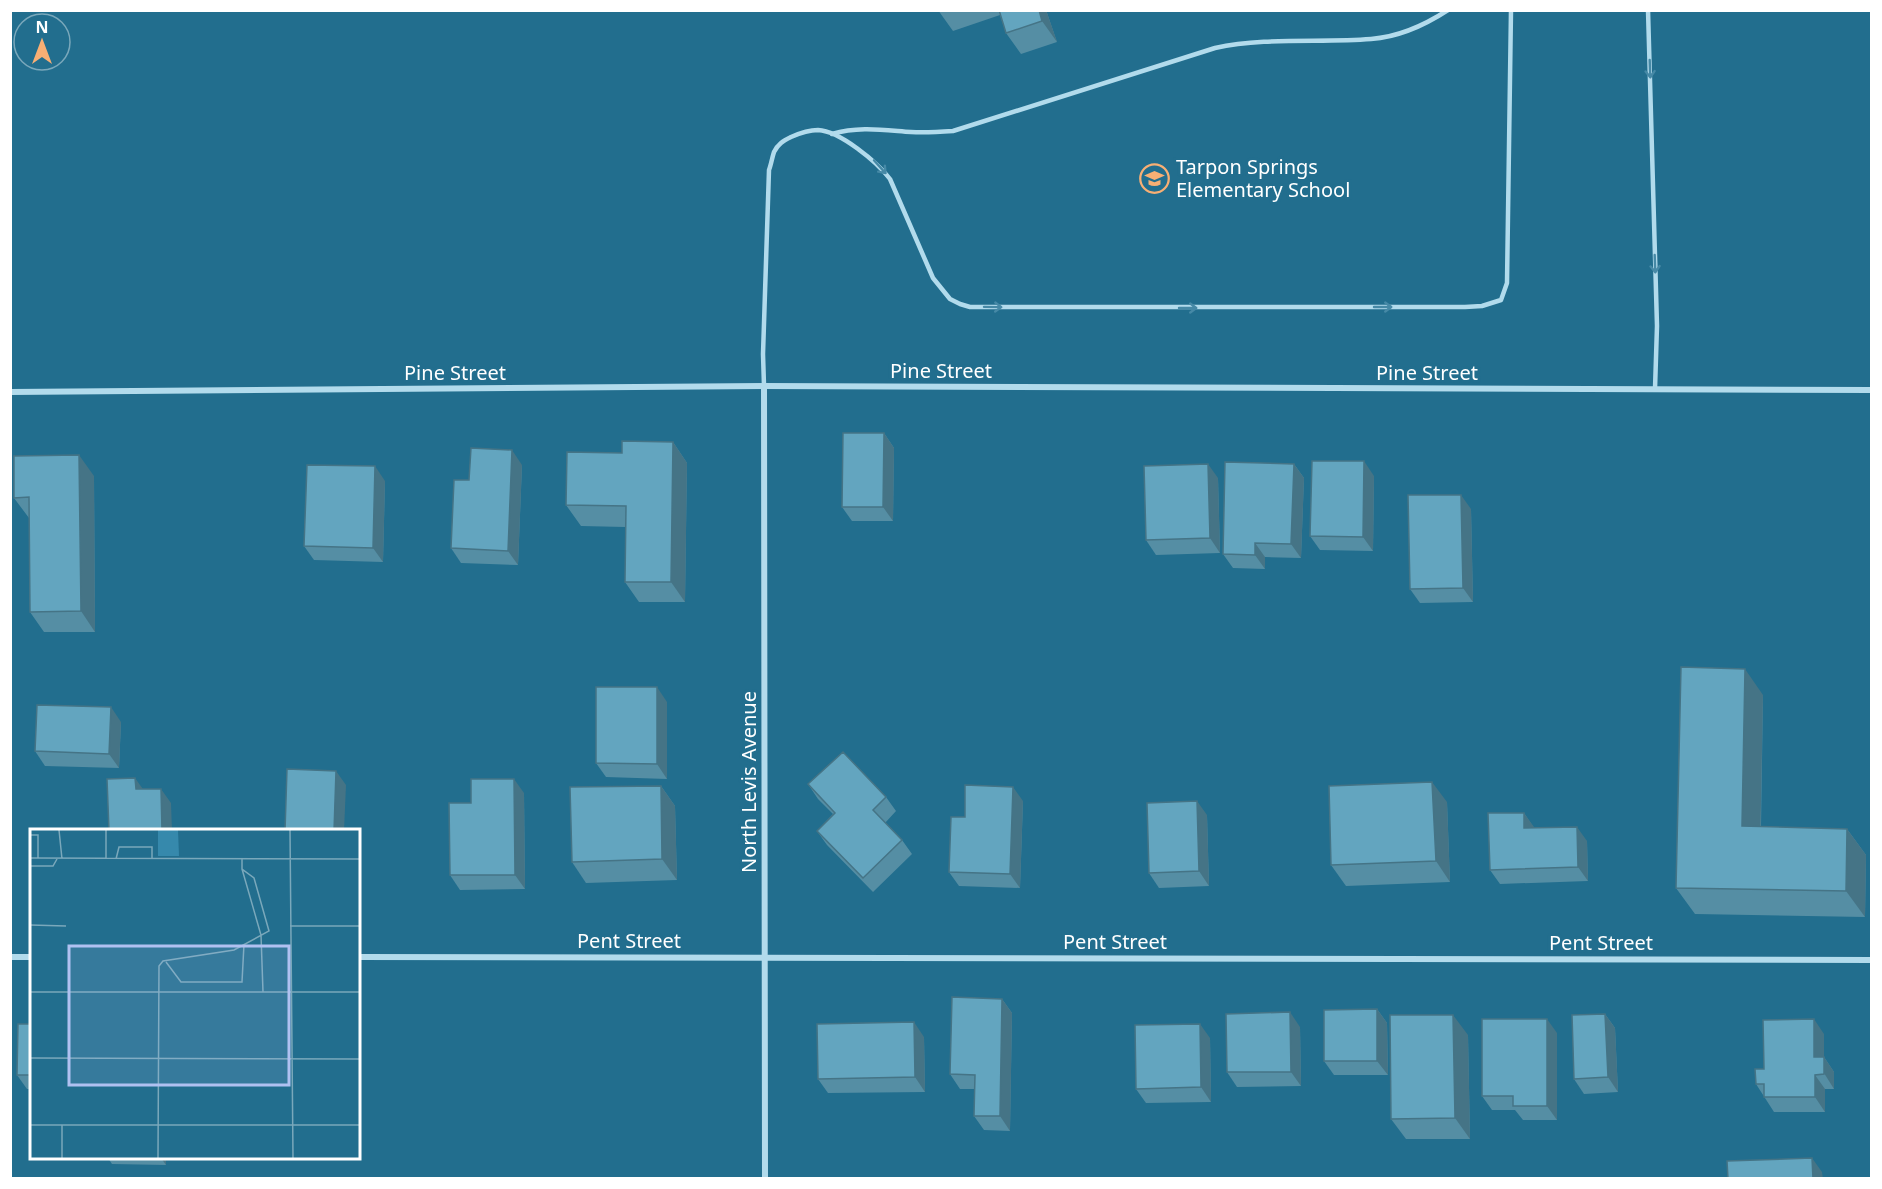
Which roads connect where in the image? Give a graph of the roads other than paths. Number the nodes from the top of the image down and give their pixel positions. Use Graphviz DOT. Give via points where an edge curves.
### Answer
graph roads {
  1 [pos="1448,10"];
  2 [pos="1511,10"];
  3 [pos="1648,10"];
  4 [pos="832,134"];
  5 [pos="764,386"];
  6 [pos="1655,389"];
  7 [pos="1872,390"];
  8 [pos="10,392"];
  9 [pos="10,957"];
  10 [pos="30,957"];
  11 [pos="360,957"];
  12 [pos="765,957"];
  13 [pos="1872,960"];
  14 [pos="765,1179"];
  1 -- 4 [label="lane" via="1409,30 1371,39 1215,48 953,132 866,128"];
  4 -- 2 [label="lane, one-way" via="873,159 890,179 933,278 950,299 970,307 1482,306 1501,300 1507,283"];
  3 -- 6 [label="lane, one-way" via="1657,326"];
  4 -- 5 [label="lane" via="805,131 782,141 769,170"];
  5 -- 6 [label="street, Pine Street"];
  5 -- 8 [label="street, Pine Street"];
  5 -- 12 [label="street, North Levis Avenue"];
  6 -- 7 [label="street, Pine Street"];
  9 -- 10 [label="street"];
  11 -- 12 [label="street, Pent Street"];
  12 -- 13 [label="street, Pent Street"];
  12 -- 14 [label="street, North Levis Avenue"];
}
